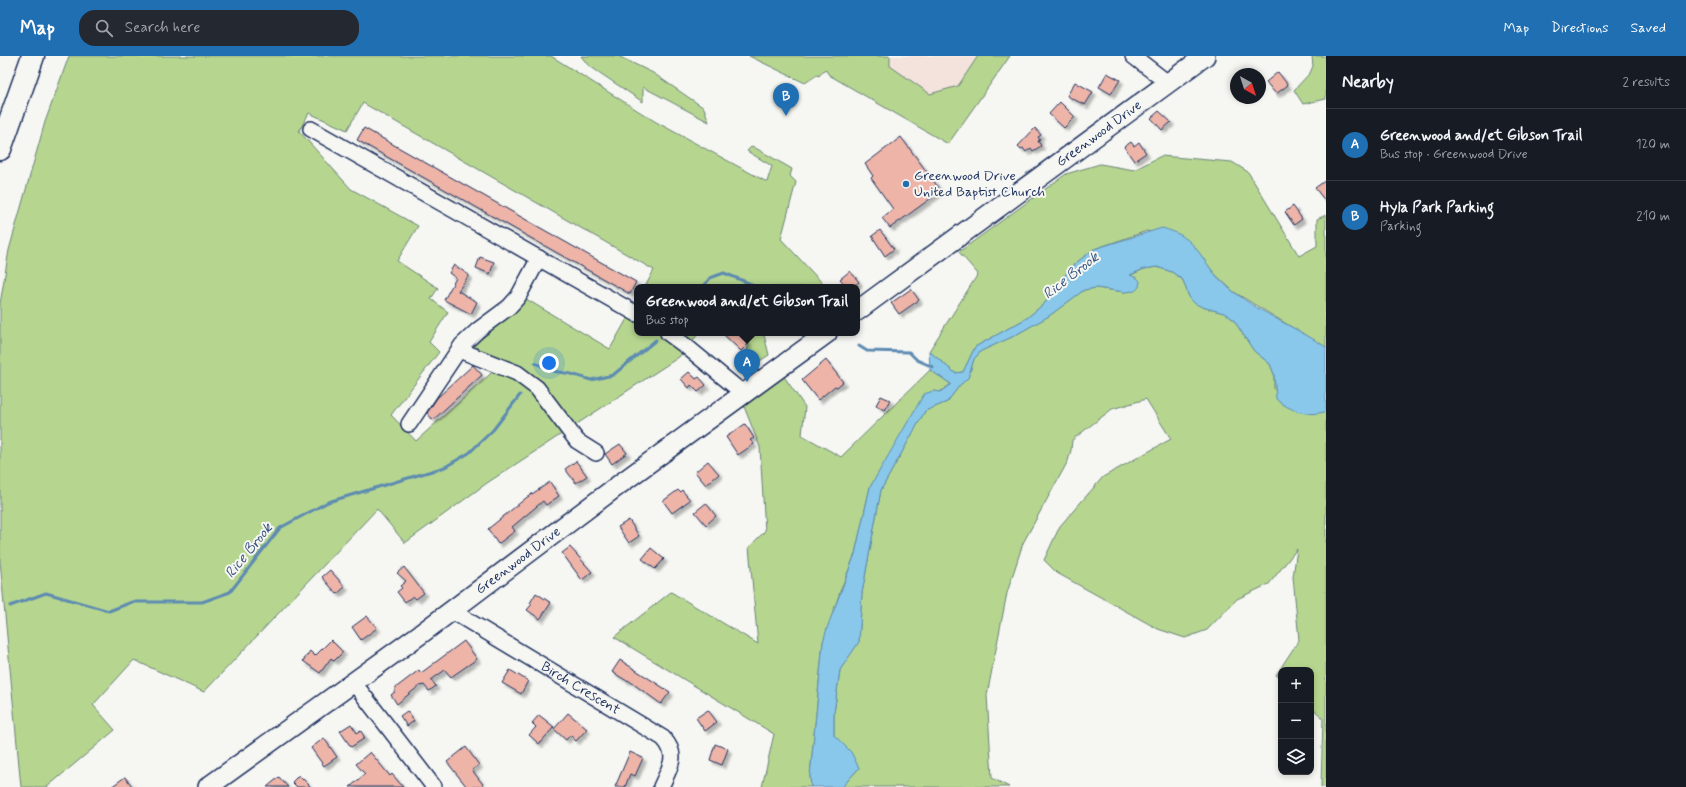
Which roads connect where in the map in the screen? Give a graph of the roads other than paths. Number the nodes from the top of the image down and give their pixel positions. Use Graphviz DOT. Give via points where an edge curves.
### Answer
graph roads {
  1 [pos="33,56"];
  2 [pos="1132,56"];
  3 [pos="1205,56"];
  4 [pos="1169,84"];
  5 [pos="311,129"];
  6 [pos="0,149"];
  7 [pos="539,258"];
  8 [pos="860,309"];
  9 [pos="634,312"];
  10 [pos="672,336"];
  11 [pos="823,336"];
  12 [pos="459,350"];
  13 [pos="744,394"];
  14 [pos="409,424"];
  15 [pos="596,453"];
  16 [pos="452,611"];
  17 [pos="354,683"];
  18 [pos="208,787"];
  19 [pos="434,787"];
  20 [pos="661,787"];
  1 -- 6 [label="highway"];
  2 -- 4 [label="street"];
  3 -- 4 [label="main road, Greenwood Drive"];
  4 -- 8 [label="main road, Greenwood Drive"];
  5 -- 7 [label="street"];
  7 -- 9 [label="street"];
  7 -- 12 [label="street" via="518,297 478,330"];
  10 -- 13 [label="street"];
  11 -- 13 [label="main road, Greenwood Drive"];
  12 -- 14 [label="street"];
  12 -- 15 [label="street" via="516,373 537,388 577,441"];
  13 -- 16 [label="main road, Greenwood Drive"];
  16 -- 17 [label="main road, Greenwood Drive"];
  16 -- 20 [label="street, Birch Crescent" via="663,738 669,744 672,759"];
  17 -- 18 [label="main road, Greenwood Drive"];
  17 -- 19 [label="street"];
}
